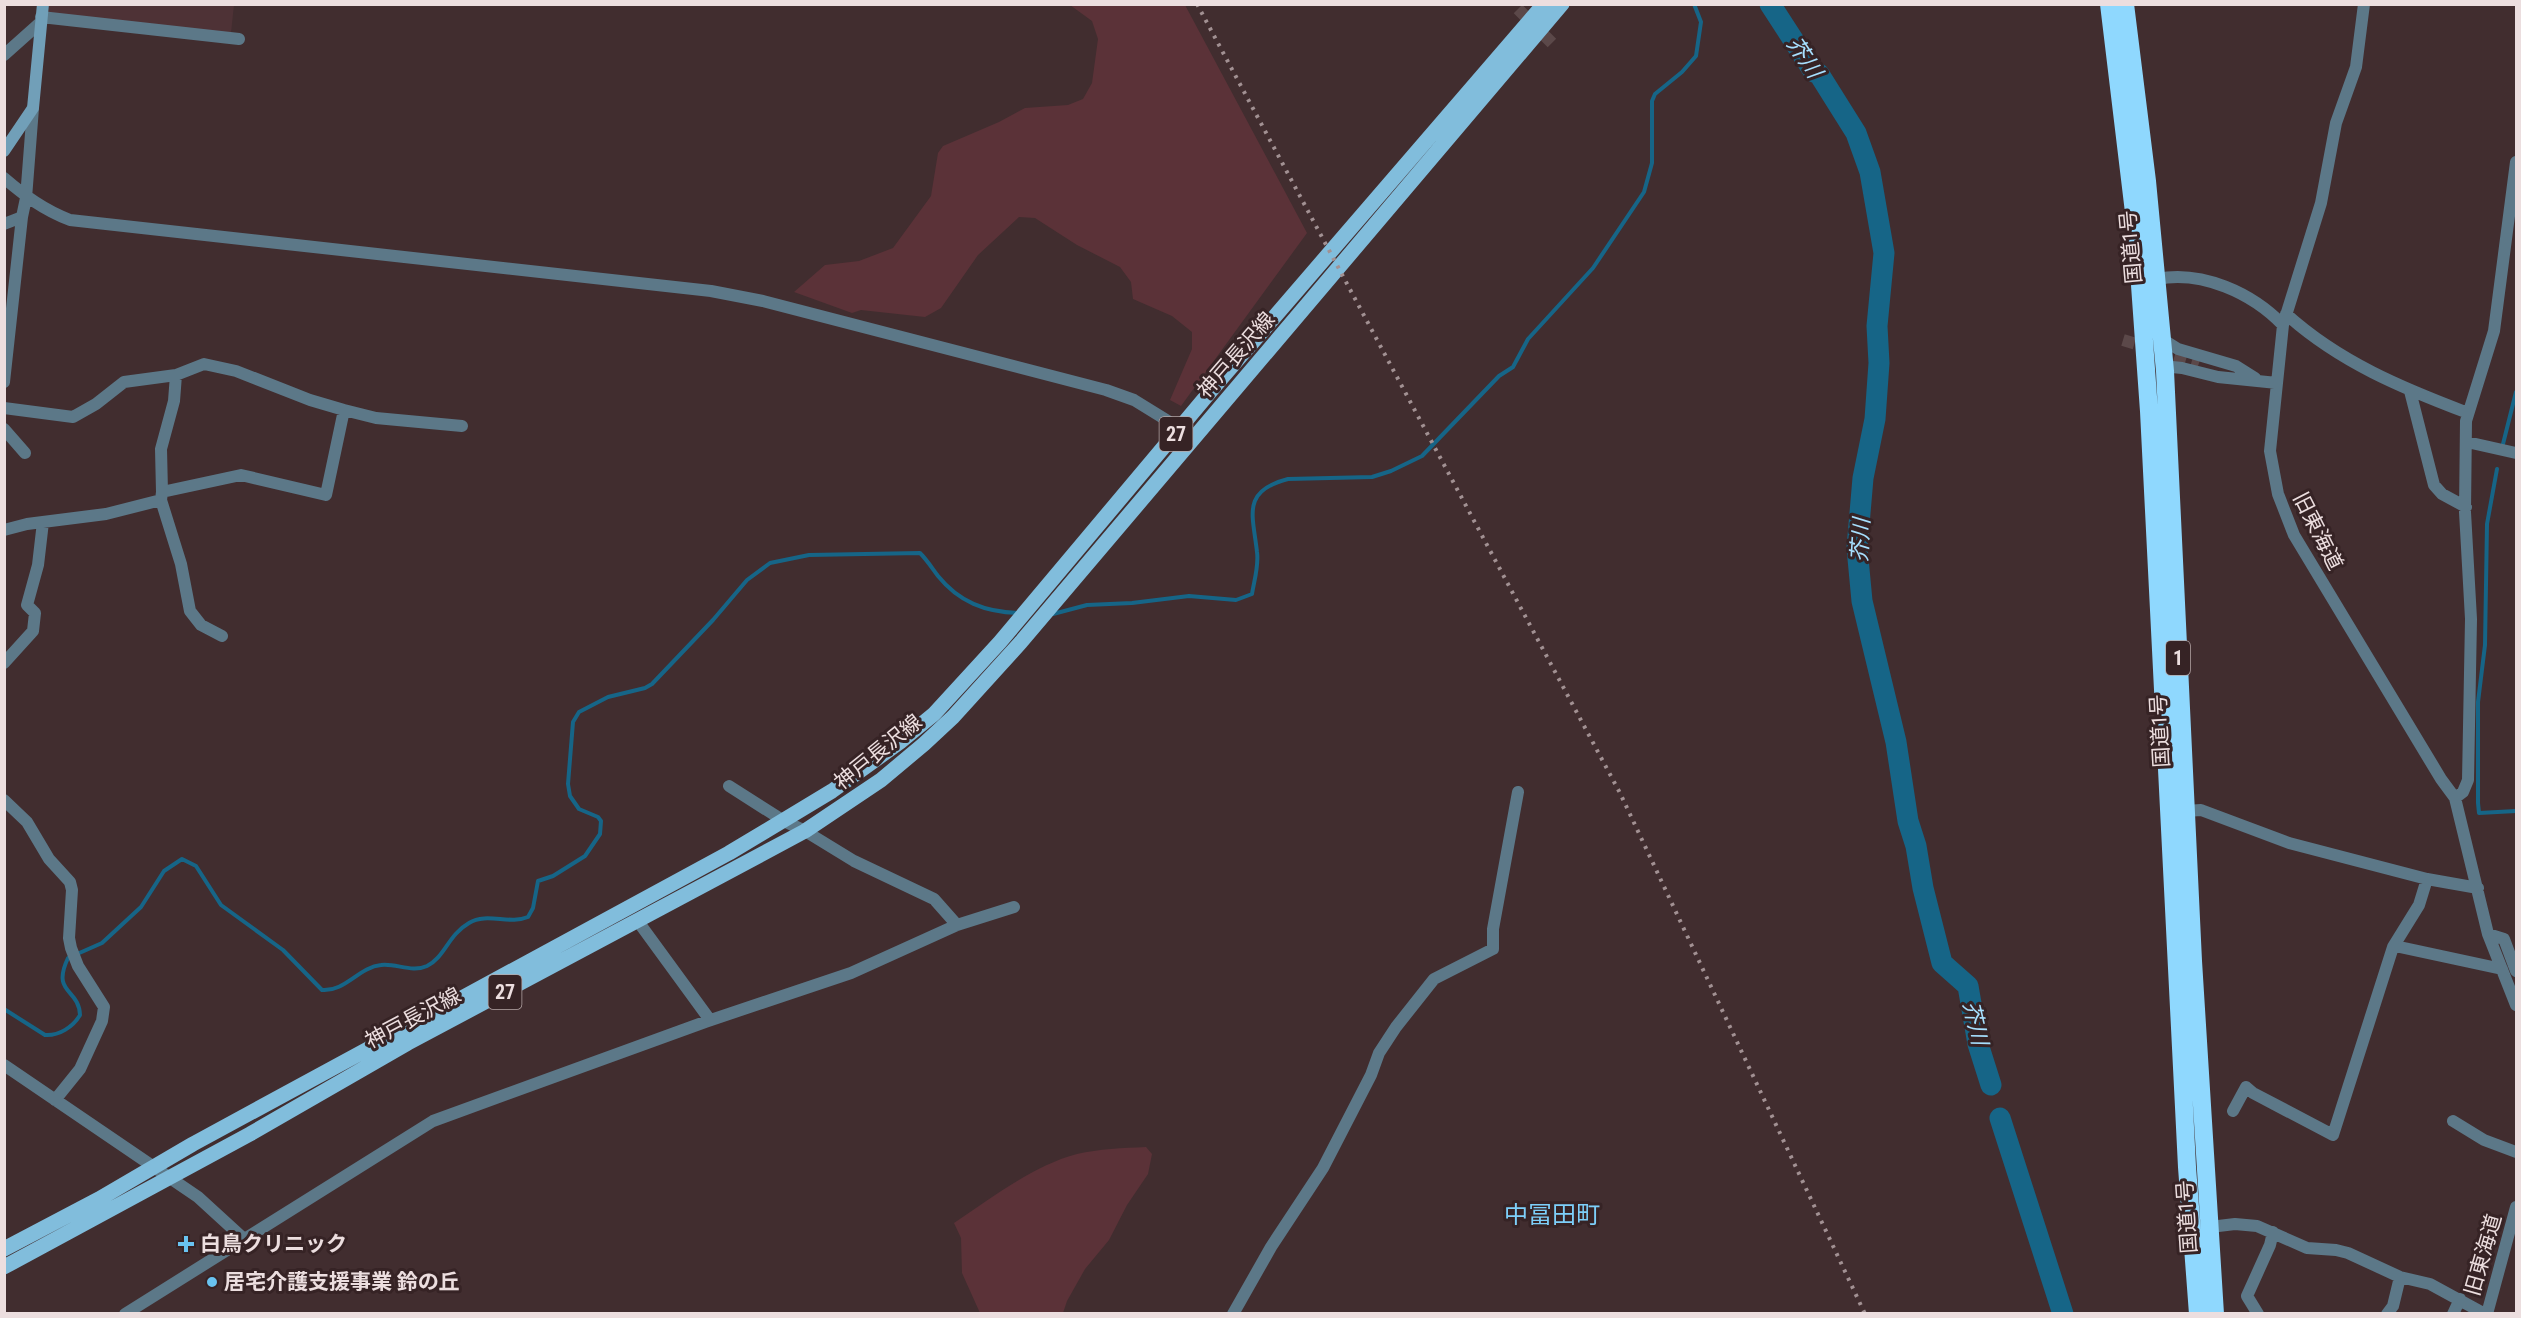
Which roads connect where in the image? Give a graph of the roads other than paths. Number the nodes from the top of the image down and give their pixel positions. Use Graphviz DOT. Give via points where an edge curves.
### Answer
graph roads {
  1 [pos="1544,4"];
  2 [pos="1562,4"];
  3 [pos="2109,4"];
  4 [pos="2125,4"];
  5 [pos="2364,4"];
  6 [pos="42,15"];
  7 [pos="239,39"];
  8 [pos="4,56"];
  9 [pos="33,108"];
  10 [pos="4,151"];
  11 [pos="2517,162"];
  12 [pos="4,178"];
  13 [pos="27,198"];
  14 [pos="1377,210"];
  15 [pos="22,217"];
  16 [pos="4,224"];
  17 [pos="2157,279"];
  18 [pos="1286,317"];
  19 [pos="2285,320"];
  20 [pos="2162,339"];
  21 [pos="2199,363"];
  22 [pos="2165,371"];
  23 [pos="176,375"];
  24 [pos="2256,379"];
  25 [pos="4,382"];
  26 [pos="2277,383"];
  27 [pos="2410,391"];
  28 [pos="4,408"];
  29 [pos="344,410"];
  30 [pos="2468,413"];
  31 [pos="462,426"];
  32 [pos="1181,427"];
  33 [pos="4,429"];
  34 [pos="1194,437"];
  35 [pos="2467,442"];
  36 [pos="24,453"];
  37 [pos="2517,453"];
  38 [pos="162,496"];
  39 [pos="2466,507"];
  40 [pos="43,522"];
  41 [pos="4,530"];
  42 [pos="222,636"];
  43 [pos="4,663"];
  44 [pos="729,786"];
  45 [pos="1518,792"];
  46 [pos="2455,798"];
  47 [pos="4,800"];
  48 [pos="2186,811"];
  49 [pos="784,821"];
  50 [pos="805,831"];
  51 [pos="2427,879"];
  52 [pos="2478,888"];
  53 [pos="1014,907"];
  54 [pos="637,920"];
  55 [pos="957,925"];
  56 [pos="2488,934"];
  57 [pos="2395,946"];
  58 [pos="2502,969"];
  59 [pos="2517,971"];
  60 [pos="2517,1005"];
  61 [pos="710,1020"];
  62 [pos="4,1065"];
  63 [pos="55,1100"];
  64 [pos="2233,1111"];
  65 [pos="2453,1121"];
  66 [pos="2517,1152"];
  67 [pos="153,1166"];
  68 [pos="171,1177"];
  69 [pos="2517,1207"];
  70 [pos="2210,1227"];
  71 [pos="2272,1232"];
  72 [pos="245,1240"];
  73 [pos="4,1249"];
  74 [pos="4,1267"];
  75 [pos="2400,1277"];
  76 [pos="2460,1299"];
  77 [pos="125,1314"];
  78 [pos="1233,1314"];
  79 [pos="2198,1314"];
  80 [pos="2215,1314"];
  81 [pos="2258,1314"];
  82 [pos="2387,1314"];
  83 [pos="2453,1314"];
  84 [pos="2486,1314"];
  1 -- 14 [label="main road, 神戸長沢線 / 27"];
  2 -- 14 [label="main road, 神戸長沢線 / 27"];
  3 -- 79 [label="highway, 国道1号 / 1" via="2128,143 2150,411 2187,1167"];
  4 -- 17 [label="highway, 国道1号 / 1"];
  5 -- 19 [label="street, 旧東海道" via="2356,67 2336,123 2321,203"];
  6 -- 7 [label="street"];
  6 -- 8 [label="street"];
  6 -- 9 [label="street"];
  9 -- 10 [label="street"];
  9 -- 13 [label="street"];
  11 -- 30 [label="street" via="2494,331"];
  12 -- 13 [label="street"];
  13 -- 15 [label="street"];
  13 -- 32 [label="street" via="70,220 731,294 1106,390 1134,400"];
  14 -- 18 [label="main road, 神戸長沢線 / 27"];
  15 -- 16 [label="street"];
  15 -- 25 [label="street"];
  17 -- 19 [label="street" via="2190,278 2240,293"];
  17 -- 20 [label="highway, 国道1号 / 1"];
  18 -- 32 [label="main road, 神戸長沢線 / 27"];
  18 -- 34 [label="main road, 神戸長沢線 / 27"];
  19 -- 26 [label="street, 旧東海道"];
  19 -- 27 [label="street" via="2346,359"];
  20 -- 22 [label="highway, 国道1号 / 1"];
  20 -- 24 [label="street" via="2178,349 2236,366"];
  21 -- 24 [label="street"];
  22 -- 24 [label="street" via="2172,367 2218,377"];
  22 -- 48 [label="highway, 国道1号 / 1"];
  23 -- 28 [label="street" via="124,382 73,417"];
  23 -- 29 [label="street" via="204,364 236,371"];
  23 -- 38 [label="street" via="174,401 161,449"];
  24 -- 26 [label="street"];
  26 -- 46 [label="street, 旧東海道" via="2270,451 2278,494 2288,520 2327,591"];
  27 -- 30 [label="street"];
  27 -- 39 [label="street" via="2434,485"];
  29 -- 31 [label="street" via="376,418"];
  29 -- 38 [label="street" via="326,495 241,475"];
  30 -- 35 [label="street"];
  32 -- 34 [label="street"];
  32 -- 49 [label="main road, 神戸長沢線 / 27" via="934,714 876,760"];
  33 -- 36 [label="street"];
  34 -- 50 [label="main road, 神戸長沢線 / 27" via="983,685 890,773"];
  35 -- 37 [label="street"];
  35 -- 39 [label="street"];
  38 -- 40 [label="street" via="106,514"];
  38 -- 42 [label="street" via="190,611 201,625"];
  39 -- 46 [label="street" via="2471,619 2468,780"];
  40 -- 41 [label="street"];
  40 -- 43 [label="street" via="38,565 27,605 35,613 33,631"];
  44 -- 49 [label="street"];
  45 -- 78 [label="street" via="1493,929 1493,949 1434,979 1396,1027 1379,1053 1323,1168 1270,1247"];
  46 -- 52 [label="street, 旧東海道"];
  47 -- 63 [label="street" via="27,822 70,882 69,938 73,954 104,1007 80,1069"];
  48 -- 51 [label="street" via="2201,810 2289,843"];
  48 -- 70 [label="highway, 国道1号 / 1"];
  49 -- 50 [label="street"];
  49 -- 67 [label="main road, 神戸長沢線 / 27"];
  50 -- 54 [label="main road, 神戸長沢線 / 27"];
  50 -- 55 [label="street" via="863,866 934,899"];
  51 -- 52 [label="street"];
  51 -- 57 [label="street" via="2419,905"];
  52 -- 56 [label="street, 旧東海道"];
  53 -- 55 [label="street"];
  54 -- 61 [label="street"];
  54 -- 68 [label="main road, 神戸長沢線 / 27"];
  55 -- 61 [label="street" via="862,969"];
  56 -- 58 [label="street, 旧東海道"];
  56 -- 59 [label="street" via="2504,939"];
  57 -- 58 [label="street"];
  57 -- 64 [label="street" via="2333,1135 2246,1087"];
  58 -- 60 [label="street, 旧東海道"];
  61 -- 72 [label="street" via="433,1121"];
  62 -- 63 [label="street"];
  63 -- 67 [label="street"];
  65 -- 66 [label="street" via="2484,1140"];
  67 -- 68 [label="street"];
  67 -- 73 [label="main road, 神戸長沢線 / 27"];
  68 -- 72 [label="street"];
  68 -- 74 [label="main road, 神戸長沢線 / 27"];
  69 -- 84 [label="street, 旧東海道"];
  70 -- 71 [label="street" via="2235,1224"];
  70 -- 80 [label="highway, 国道1号 / 1"];
  71 -- 75 [label="street" via="2307,1248 2348,1253"];
  71 -- 81 [label="street" via="2247,1296"];
  72 -- 77 [label="street"];
  75 -- 76 [label="street" via="2430,1284"];
  75 -- 82 [label="street" via="2393,1306"];
  76 -- 83 [label="street"];
  76 -- 84 [label="street"];
}
